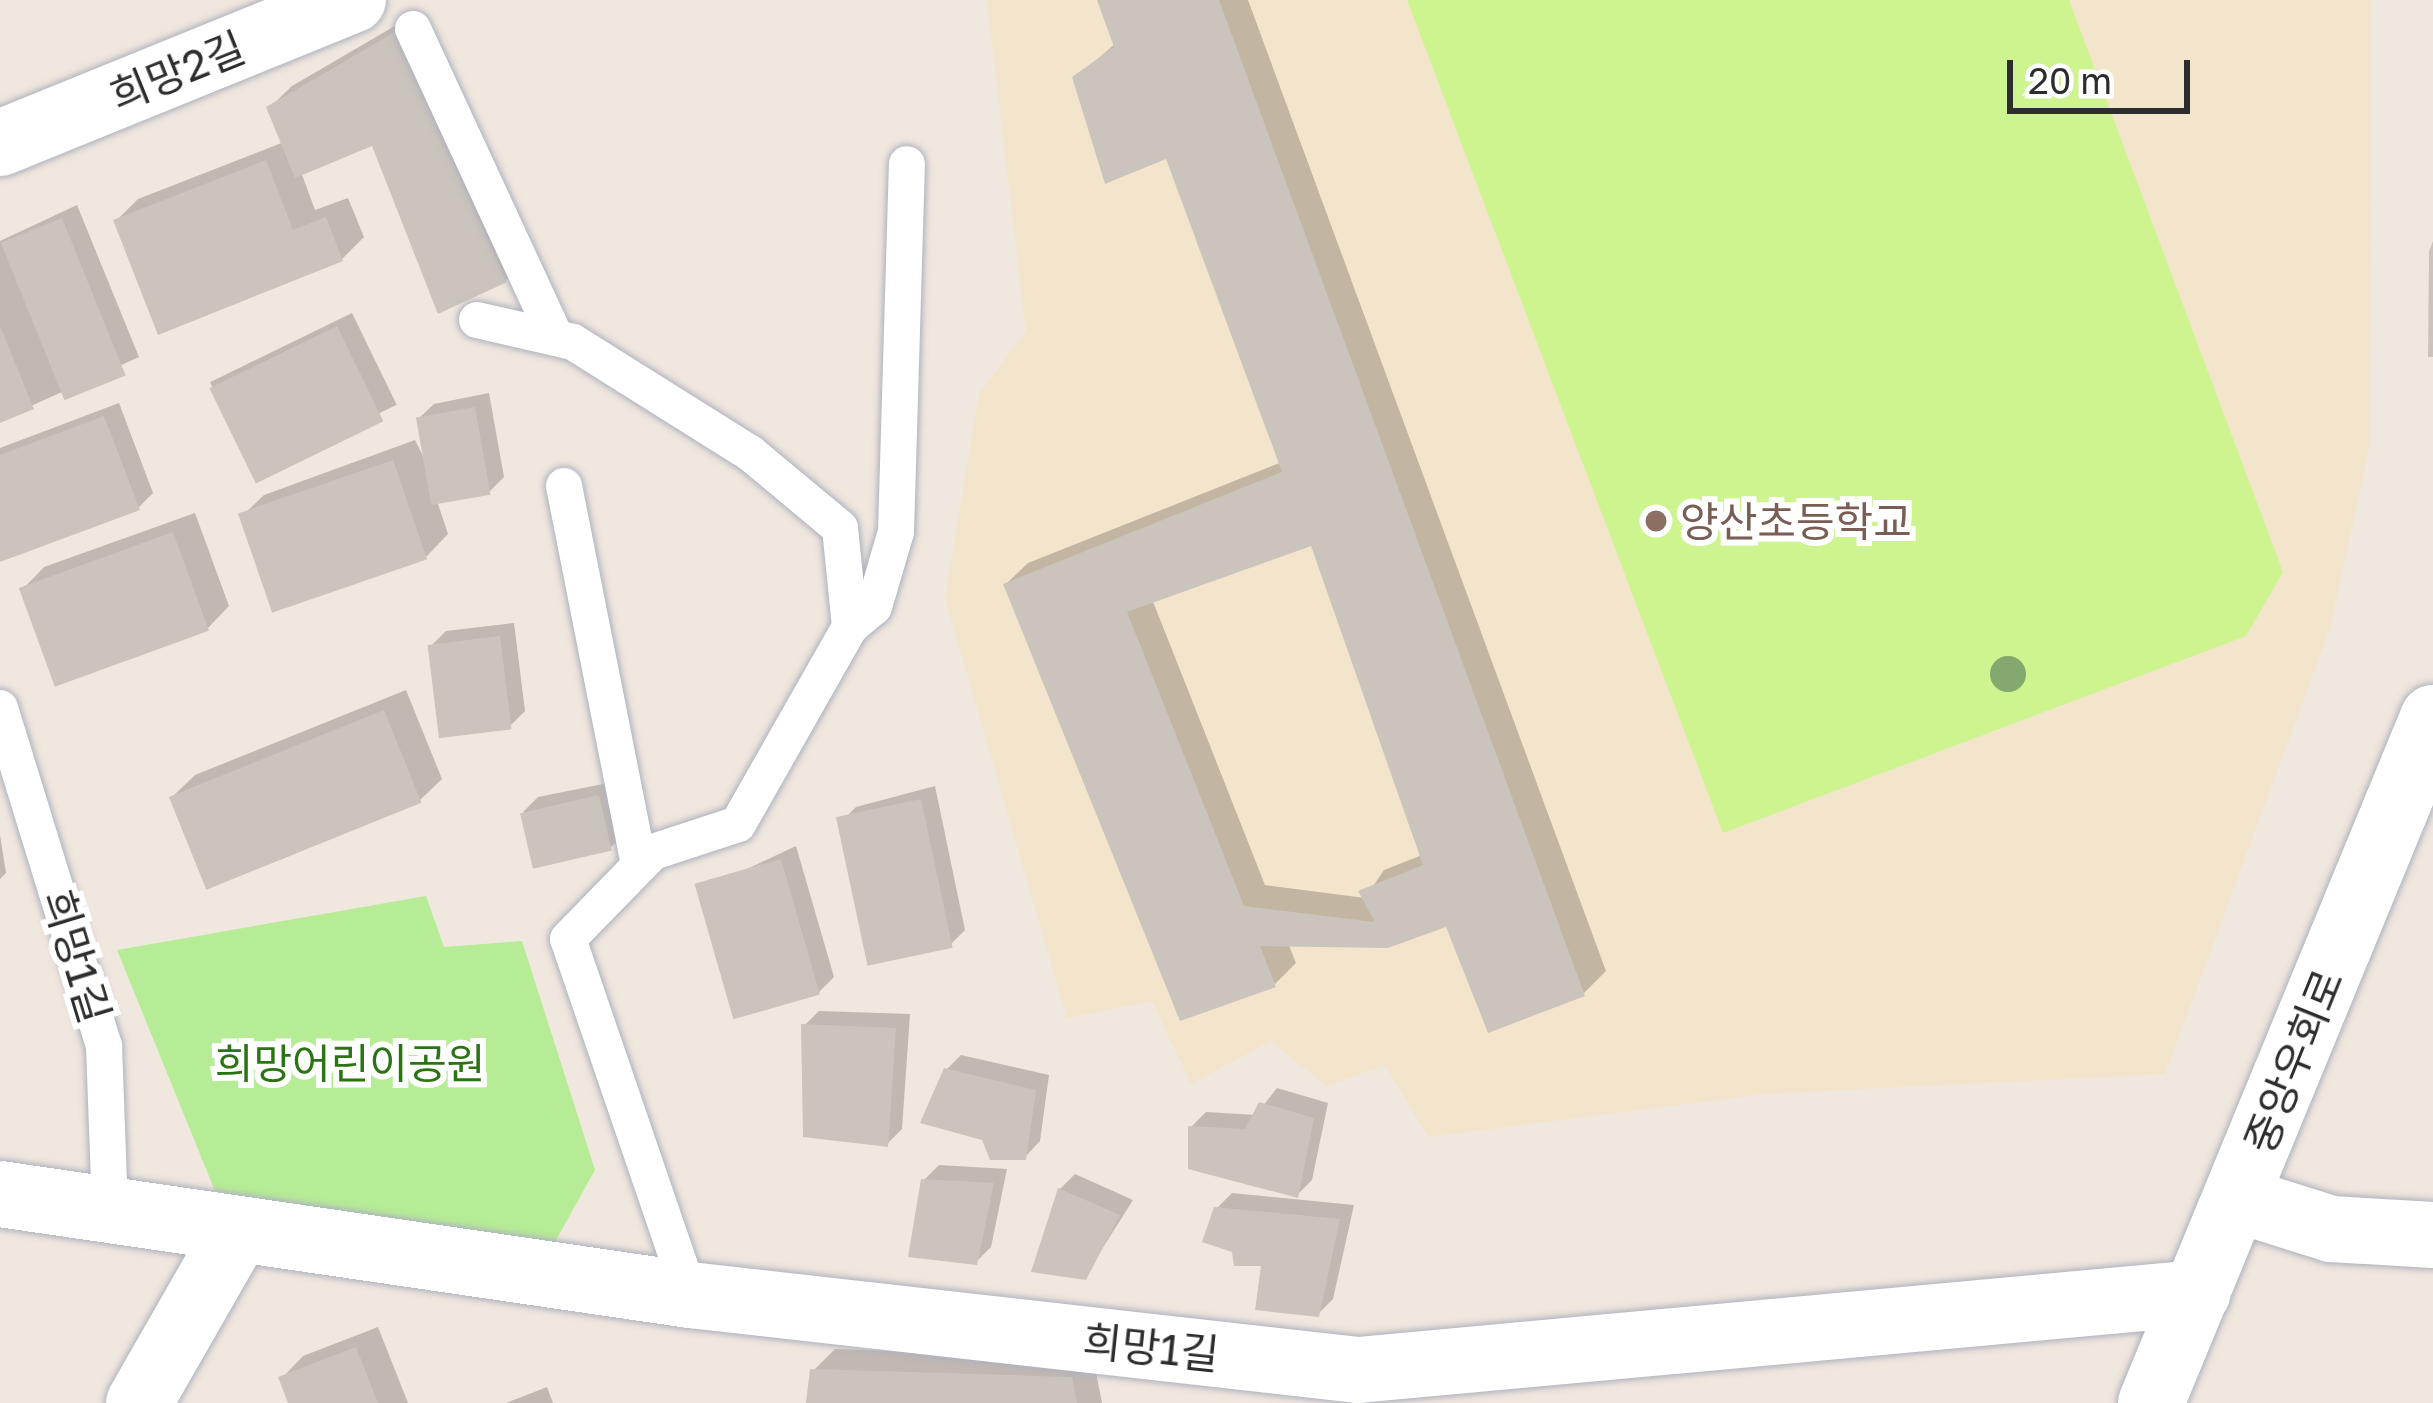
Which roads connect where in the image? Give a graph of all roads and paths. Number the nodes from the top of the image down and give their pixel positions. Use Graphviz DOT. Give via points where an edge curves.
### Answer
graph roads {
  1 [pos="353,0"];
  2 [pos="413,29"];
  3 [pos="0,143"];
  4 [pos="907,164"];
  5 [pos="477,320"];
  6 [pos="556,338"];
  7 [pos="563,486"];
  8 [pos="850,627"];
  9 [pos="0,708"];
  10 [pos="2433,718"];
  11 [pos="639,864"];
  12 [pos="0,1194"];
  13 [pos="2236,1199"];
  14 [pos="110,1211"];
  15 [pos="238,1230"];
  16 [pos="2433,1235"];
  17 [pos="2197,1293"];
  18 [pos="690,1295"];
  19 [pos="140,1403"];
  20 [pos="2151,1403"];
  1 -- 3 [label="street, 희망2길"];
  2 -- 6 [label="lane"];
  4 -- 8 [label="lane" via="896,532 874,607"];
  5 -- 6 [label="lane"];
  6 -- 8 [label="lane" via="750,453 840,528"];
  7 -- 11 [label="lane"];
  8 -- 11 [label="lane" via="738,824"];
  9 -- 14 [label="lane, 희망1길" via="104,1046"];
  10 -- 13 [label="street, 중앙우회로"];
  11 -- 18 [label="lane" via="568,939"];
  12 -- 14 [label="street, 희망1길"];
  13 -- 16 [label="street" via="2331,1229"];
  13 -- 17 [label="street, 중앙우회로"];
  14 -- 15 [label="street, 희망1길"];
  15 -- 18 [label="street, 희망1길"];
  15 -- 19 [label="street"];
  17 -- 18 [label="street, 희망1길" via="1410,1372"];
  17 -- 20 [label="street, 중앙우회로"];
}
